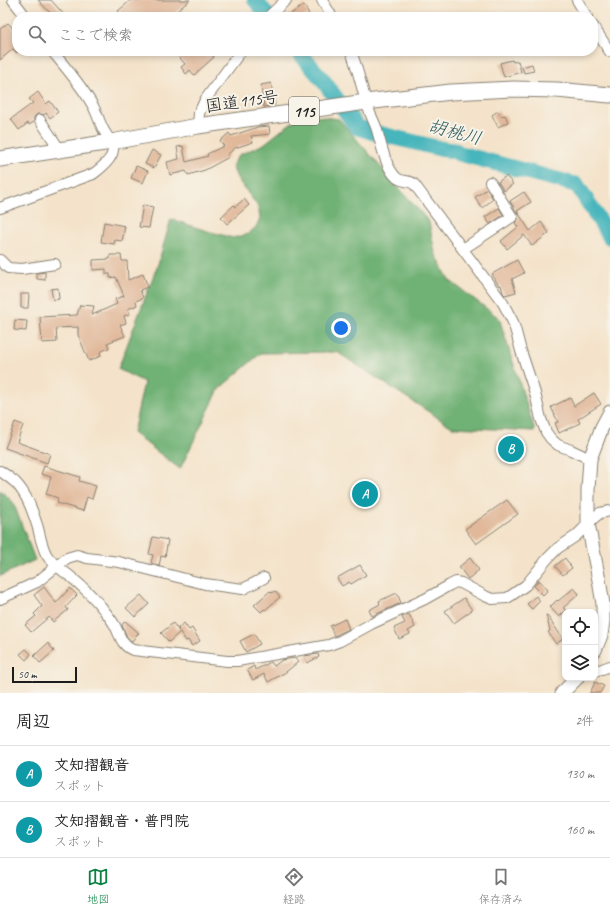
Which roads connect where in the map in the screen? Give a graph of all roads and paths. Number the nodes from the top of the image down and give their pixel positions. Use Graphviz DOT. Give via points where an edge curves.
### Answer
graph roads {
  1 [pos="13,0"];
  2 [pos="286,0"];
  3 [pos="322,0"];
  4 [pos="577,0"];
  5 [pos="22,12"];
  6 [pos="273,12"];
  7 [pos="329,12"];
  8 [pos="585,12"];
  9 [pos="598,34"];
  10 [pos="610,52"];
  11 [pos="56,56"];
  12 [pos="238,56"];
  13 [pos="353,56"];
  14 [pos="610,95"];
  15 [pos="366,102"];
  16 [pos="40,120"];
  17 [pos="198,126"];
  18 [pos="110,142"];
  19 [pos="60,150"];
  20 [pos="0,159"];
  21 [pos="490,182"];
  22 [pos="0,208"];
  23 [pos="463,249"];
  24 [pos="0,260"];
  25 [pos="55,264"];
  26 [pos="610,412"];
  27 [pos="590,459"];
  28 [pos="0,471"];
  29 [pos="610,511"];
  30 [pos="588,524"];
  31 [pos="56,566"];
  32 [pos="264,578"];
  33 [pos="0,599"];
  34 [pos="607,622"];
  35 [pos="597,645"];
  36 [pos="610,666"];
  37 [pos="598,670"];
  1 -- 5 [label="street"];
  2 -- 6 [label="street"];
  3 -- 7 [label="street"];
  4 -- 8 [label="street"];
  9 -- 10 [label="street"];
  11 -- 18 [label="street" via="84,91"];
  12 -- 17 [label="street" via="205,100 199,113"];
  13 -- 15 [label="street"];
  14 -- 15 [label="highway, 国道115号 / 115" via="513,89 451,92"];
  15 -- 17 [label="highway, 国道115号 / 115"];
  15 -- 23 [label="street" via="391,171 398,179 414,184"];
  16 -- 19 [label="street"];
  17 -- 18 [label="highway, 国道115号 / 115"];
  18 -- 19 [label="highway, 国道115号 / 115"];
  18 -- 22 [label="street" via="113,149 111,155 98,171"];
  19 -- 20 [label="highway, 国道115号 / 115"];
  21 -- 23 [label="street" via="512,218"];
  23 -- 27 [label="street" via="513,322 546,432 558,446"];
  24 -- 25 [label="street" via="8,268 22,269"];
  26 -- 27 [label="main road"];
  27 -- 30 [label="main road"];
  28 -- 31 [label="street" via="22,490 33,513 46,555"];
  29 -- 30 [label="street" via="600,513"];
  30 -- 31 [label="street" via="558,548 526,585 507,598 492,599 456,582 329,645 237,661 130,649 121,640 114,624 93,596"];
  30 -- 34 [label="main road"];
  31 -- 32 [label="street" via="77,555 119,562 205,584 243,589"];
  31 -- 33 [label="street" via="37,582"];
  34 -- 35 [label="main road"];
  36 -- 37 [label="street"];
}
